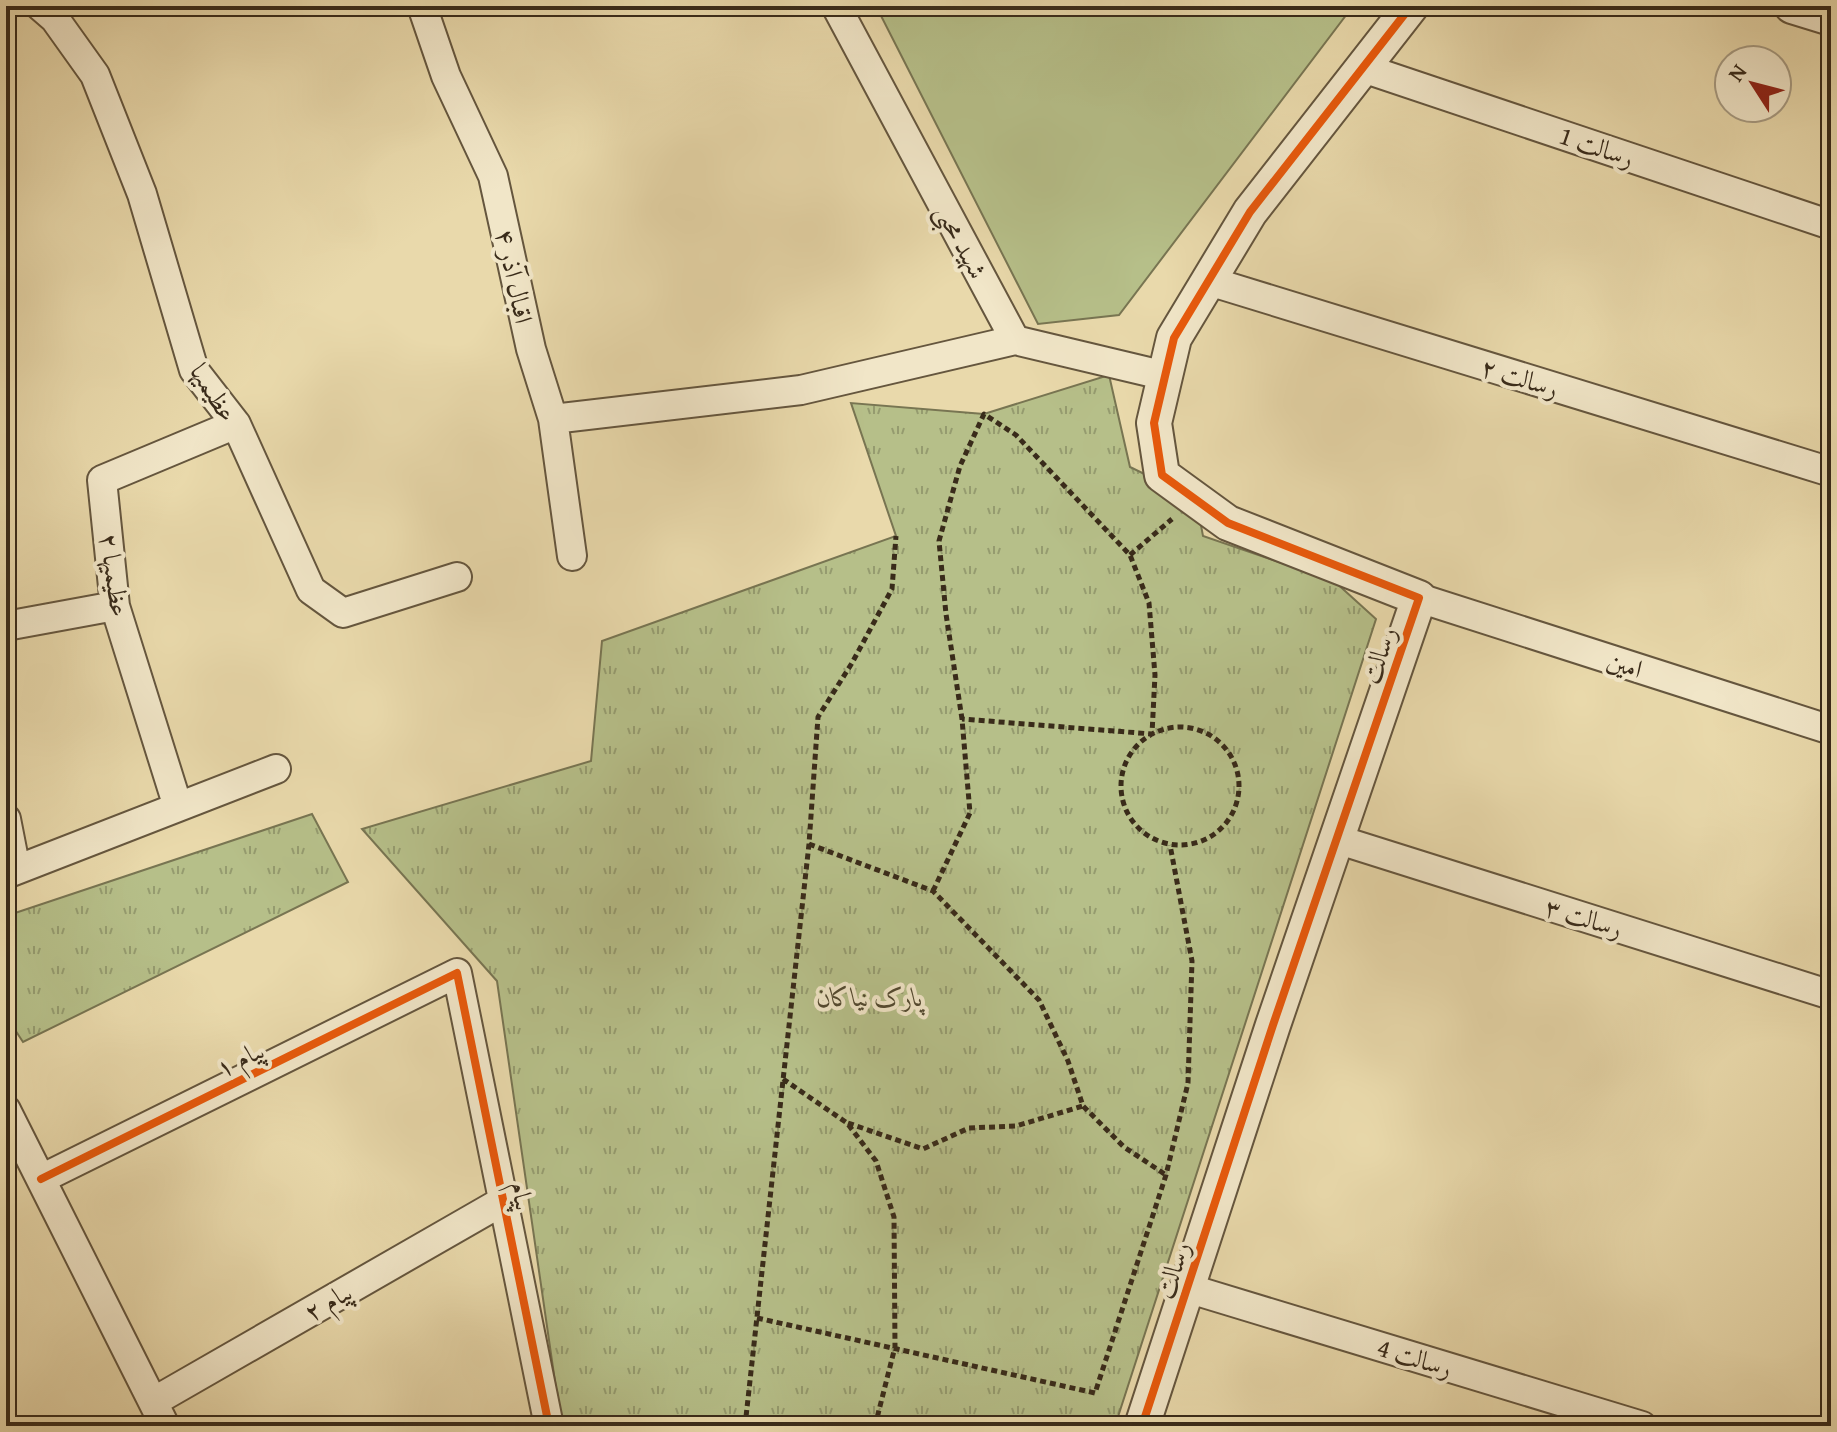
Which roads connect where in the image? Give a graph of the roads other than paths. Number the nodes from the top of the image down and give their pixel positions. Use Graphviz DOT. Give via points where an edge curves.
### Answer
graph roads {
  1 [pos="40,6"];
  2 [pos="422,6"];
  3 [pos="836,6"];
  4 [pos="1411,6"];
  5 [pos="1792,6"];
  6 [pos="1831,18"];
  7 [pos="1363,68"];
  8 [pos="1831,225"];
  9 [pos="1209,281"];
  10 [pos="1015,340"];
  11 [pos="1166,376"];
  12 [pos="553,419"];
  13 [pos="236,424"];
  14 [pos="1831,472"];
  15 [pos="572,556"];
  16 [pos="457,577"];
  17 [pos="1419,598"];
  18 [pos="115,606"];
  19 [pos="6,626"];
  20 [pos="1831,730"];
  21 [pos="276,769"];
  22 [pos="178,807"];
  23 [pos="6,819"];
  24 [pos="1336,839"];
  25 [pos="11,872"];
  26 [pos="457,973"];
  27 [pos="1831,995"];
  28 [pos="6,1110"];
  29 [pos="41,1179"];
  30 [pos="503,1201"];
  31 [pos="1187,1288"];
  32 [pos="159,1414"];
  33 [pos="549,1426"];
  34 [pos="1142,1426"];
  35 [pos="1642,1426"];
  1 -- 13 [label="street, عظیمیها" via="95,75 142,194 194,370"];
  2 -- 12 [label="street, اقبال آذر ۴" via="446,76 493,176 531,349"];
  3 -- 10 [label="street, شهید محبی"];
  4 -- 7 [label="street, رسالت"];
  5 -- 6 [label="street"];
  7 -- 8 [label="street, رسالت 1"];
  7 -- 9 [label="street, رسالت" via="1250,212"];
  9 -- 11 [label="street, رسالت" via="1174,338"];
  9 -- 14 [label="street, رسالت ۲"];
  10 -- 11 [label="street"];
  10 -- 12 [label="street" via="801,390"];
  11 -- 17 [label="street, رسالت" via="1154,423 1162,475 1228,523"];
  12 -- 15 [label="street, اقبال آذر ۴"];
  13 -- 16 [label="street, عظیمیها" via="311,590 343,613"];
  13 -- 18 [label="street, عظیمیها ۲" via="102,480"];
  17 -- 20 [label="street, امین"];
  17 -- 24 [label="street, رسالت"];
  18 -- 19 [label="street"];
  18 -- 22 [label="street, عظیمیها ۲"];
  21 -- 22 [label="street"];
  22 -- 25 [label="street"];
  23 -- 25 [label="street"];
  24 -- 27 [label="street, رسالت ۳"];
  24 -- 31 [label="street, رسالت"];
  26 -- 29 [label="street, پیام ۱"];
  26 -- 30 [label="street, پیام"];
  28 -- 29 [label="street"];
  29 -- 32 [label="street"];
  30 -- 32 [label="street, پیام ۲"];
  30 -- 33 [label="street, پیام"];
  31 -- 34 [label="street, رسالت"];
  31 -- 35 [label="street, رسالت 4"];
}
